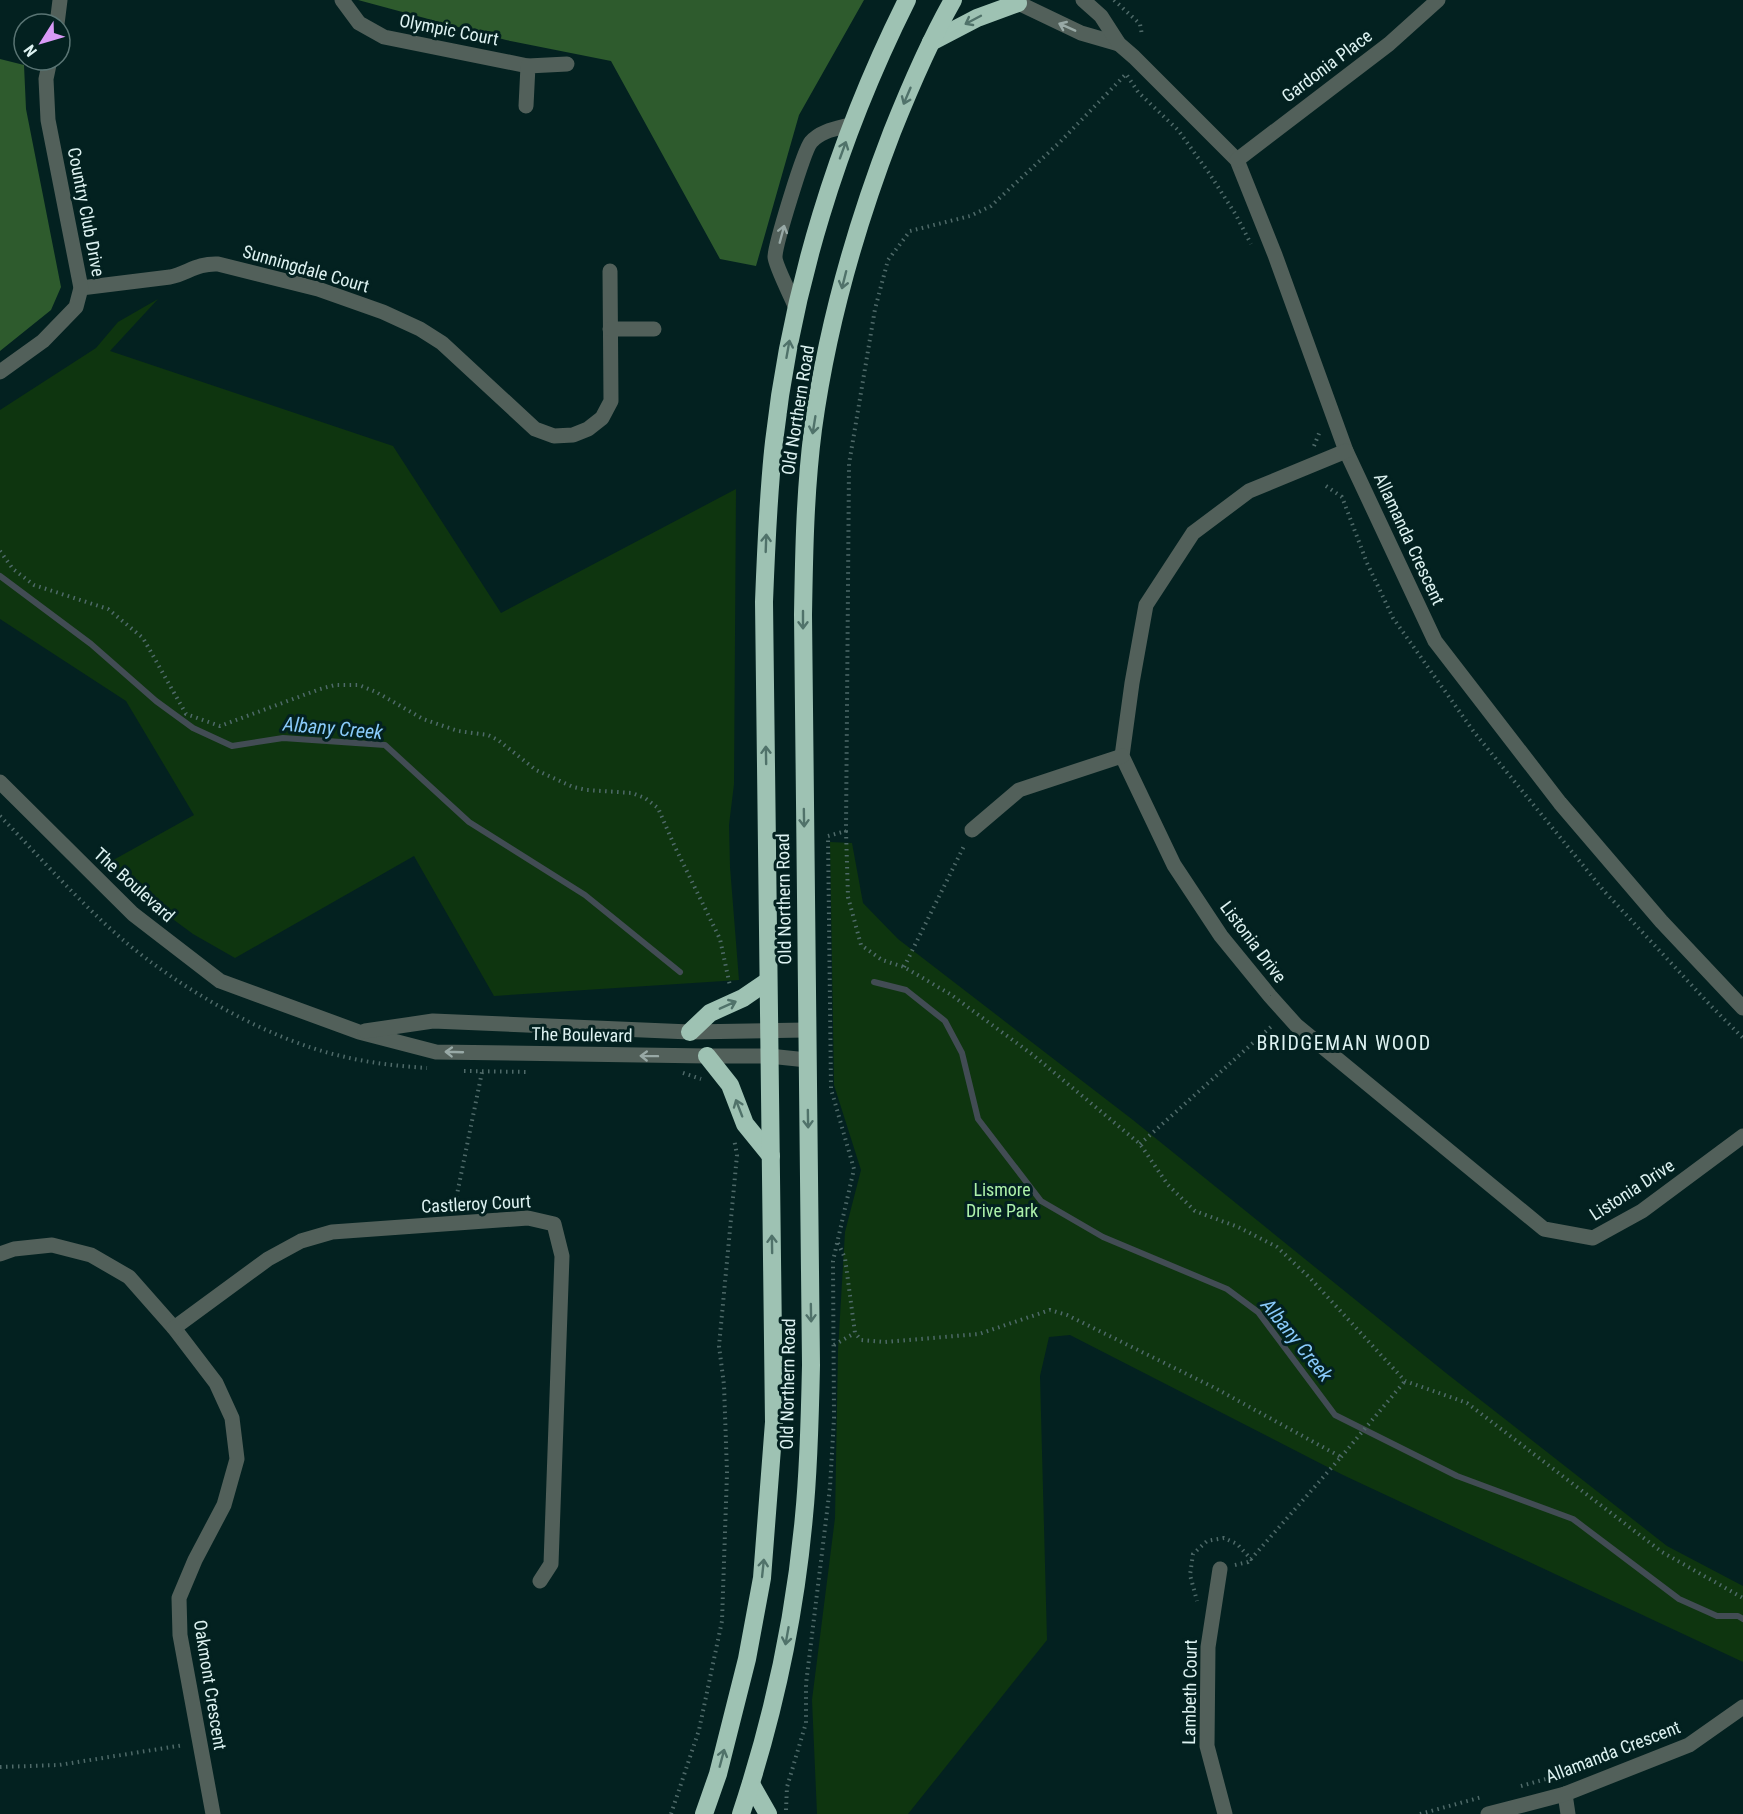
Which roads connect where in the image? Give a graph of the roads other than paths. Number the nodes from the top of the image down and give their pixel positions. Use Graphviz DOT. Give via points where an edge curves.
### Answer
graph roads {
  1 [pos="342,0"];
  2 [pos="907,0"];
  3 [pos="953,0"];
  4 [pos="1083,0"];
  5 [pos="1438,0"];
  6 [pos="1015,2"];
  7 [pos="931,42"];
  8 [pos="1119,44"];
  9 [pos="567,64"];
  10 [pos="528,66"];
  11 [pos="47,72"];
  12 [pos="526,106"];
  13 [pos="853,124"];
  14 [pos="1237,160"];
  15 [pos="610,271"];
  16 [pos="81,288"];
  17 [pos="796,308"];
  18 [pos="610,329"];
  19 [pos="654,329"];
  20 [pos="0,372"];
  21 [pos="1346,451"];
  22 [pos="1122,756"];
  23 [pos="0,782"];
  24 [pos="972,830"];
  25 [pos="768,981"];
  26 [pos="1743,1008"];
  27 [pos="806,1030"];
  28 [pos="769,1031"];
  29 [pos="359,1032"];
  30 [pos="690,1032"];
  31 [pos="707,1056"];
  32 [pos="769,1056"];
  33 [pos="807,1060"];
  34 [pos="1743,1136"];
  35 [pos="771,1156"];
  36 [pos="0,1254"];
  37 [pos="174,1328"];
  38 [pos="1220,1569"];
  39 [pos="540,1581"];
  40 [pos="1743,1707"];
  41 [pos="751,1784"];
  42 [pos="1565,1794"];
  43 [pos="213,1814"];
  44 [pos="704,1814"];
  45 [pos="741,1814"];
  46 [pos="768,1814"];
  47 [pos="1225,1814"];
  48 [pos="1488,1814"];
  49 [pos="1568,1814"];
  1 -- 10 [label="street, Olympic Court" via="359,22 384,37"];
  2 -- 13 [label="highway, Old Northern Road"];
  3 -- 7 [label="highway, Old Northern Road"];
  4 -- 8 [label="street, Allamanda Crescent" via="1101,16"];
  5 -- 14 [label="street, Gardonia Place" via="1389,44"];
  6 -- 7 [label="highway, one-way"];
  8 -- 6 [label="street, Allamanda Crescent, one-way" via="1081,33"];
  7 -- 27 [label="highway, Old Northern Road, one-way" via="873,181 855,239 836,310 813,429 805,511 802,615"];
  8 -- 14 [label="street, Allamanda Crescent"];
  9 -- 10 [label="street, Olympic Court"];
  10 -- 12 [label="street"];
  11 -- 16 [label="street, Country Club Drive" via="48,120"];
  17 -- 13 [label="highway, Old Northern Road, one-way" via="814,237"];
  17 -- 13 [label="street, one-way" via="775,258 803,161 816,137"];
  14 -- 21 [label="street, Allamanda Crescent"];
  15 -- 18 [label="street, Sunningdale Court"];
  16 -- 18 [label="street, Sunningdale Court" via="170,278 206,263 318,289 420,329 442,343 535,429 554,436 588,429 602,418 611,401"];
  16 -- 20 [label="street, Country Club Drive" via="76,307 60,324"];
  25 -- 17 [label="highway, Old Northern Road, one-way" via="764,613 767,531 774,443"];
  18 -- 19 [label="street"];
  21 -- 22 [label="street" via="1249,491 1193,533 1146,605"];
  21 -- 26 [label="street, Allamanda Crescent" via="1435,641 1560,803 1661,921"];
  22 -- 24 [label="street" via="1019,790"];
  22 -- 34 [label="street, Listonia Drive" via="1174,865 1221,936 1285,1013 1544,1229 1593,1238 1642,1210"];
  23 -- 29 [label="street, The Boulevard" via="132,914 220,981"];
  25 -- 28 [label="highway, Old Northern Road"];
  30 -- 25 [label="highway, one-way" via="710,1013"];
  27 -- 28 [label="street, The Boulevard"];
  27 -- 33 [label="highway, Old Northern Road"];
  28 -- 30 [label="street, The Boulevard"];
  28 -- 32 [label="highway, Old Northern Road"];
  29 -- 30 [label="street, The Boulevard" via="433,1021"];
  31 -- 29 [label="street, The Boulevard, one-way" via="436,1052"];
  31 -- 32 [label="street, The Boulevard"];
  35 -- 31 [label="highway, one-way" via="745,1124 730,1086"];
  32 -- 33 [label="street, The Boulevard"];
  32 -- 35 [label="highway, Old Northern Road"];
  33 -- 41 [label="highway, Old Northern Road, one-way" via="811,1365 804,1515 784,1651"];
  44 -- 35 [label="highway, Old Northern Road, one-way" via="747,1659 762,1578 774,1422"];
  36 -- 37 [label="street, Oakmont Crescent" via="52,1245 91,1255 129,1277"];
  37 -- 39 [label="street, Castleroy Court" via="268,1259 301,1241 332,1232 528,1218 554,1224 562,1256 551,1564"];
  37 -- 43 [label="street, Oakmont Crescent" via="216,1383 232,1418 237,1459 224,1505 179,1598 180,1635"];
  38 -- 47 [label="street, Lambeth Court" via="1208,1647 1207,1746"];
  40 -- 42 [label="street, Allamanda Crescent" via="1689,1745"];
  41 -- 45 [label="highway, Old Northern Road"];
  41 -- 46 [label="highway"];
  42 -- 48 [label="street, Allamanda Crescent"];
  42 -- 49 [label="street"];
}
